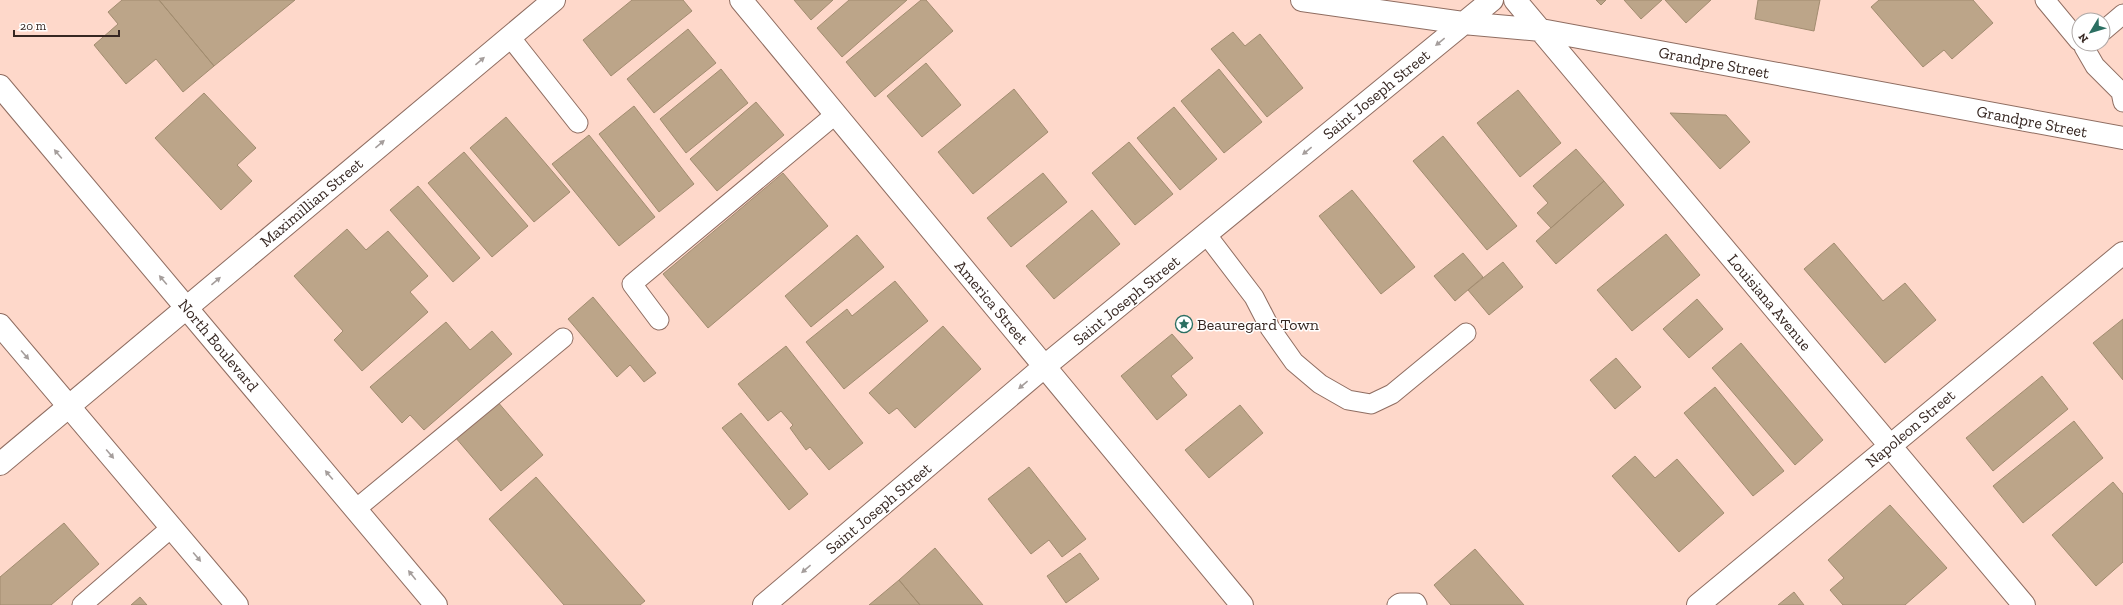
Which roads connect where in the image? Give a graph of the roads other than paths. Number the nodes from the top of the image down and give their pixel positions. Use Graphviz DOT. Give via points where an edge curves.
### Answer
graph roads {
  1 [pos="554,0"];
  2 [pos="741,0"];
  3 [pos="1302,0"];
  4 [pos="1492,0"];
  5 [pos="1515,0"];
  6 [pos="2045,0"];
  7 [pos="2123,14"];
  8 [pos="1463,23"];
  9 [pos="2111,24"];
  10 [pos="1541,30"];
  11 [pos="2071,30"];
  12 [pos="510,36"];
  13 [pos="2087,52"];
  14 [pos="0,86"];
  15 [pos="2123,102"];
  16 [pos="836,114"];
  17 [pos="578,124"];
  18 [pos="2122,133"];
  19 [pos="1206,234"];
  20 [pos="2123,252"];
  21 [pos="186,307"];
  22 [pos="660,320"];
  23 [pos="0,325"];
  24 [pos="1466,333"];
  25 [pos="563,338"];
  26 [pos="1045,366"];
  27 [pos="69,406"];
  28 [pos="1890,444"];
  29 [pos="0,464"];
  30 [pos="357,508"];
  31 [pos="172,527"];
  32 [pos="1237,603"];
  33 [pos="82,605"];
  34 [pos="237,605"];
  35 [pos="436,605"];
  36 [pos="764,605"];
  37 [pos="1397,605"];
  38 [pos="1417,605"];
  39 [pos="1698,605"];
  40 [pos="2024,605"];
  1 -- 12 [label="street, Maximillian Street"];
  2 -- 16 [label="street, America Street"];
  3 -- 8 [label="street, Grandpre Street"];
  4 -- 8 [label="street, Saint Joseph Street"];
  5 -- 10 [label="street, Louisiana Avenue"];
  6 -- 11 [label="lane"];
  7 -- 9 [label="lane"];
  8 -- 10 [label="street, Grandpre Street"];
  8 -- 19 [label="street, Saint Joseph Street, one-way"];
  10 -- 18 [label="street, Grandpre Street"];
  10 -- 28 [label="street, Louisiana Avenue"];
  12 -- 17 [label="lane"];
  21 -- 12 [label="street, Maximillian Street, one-way"];
  13 -- 15 [label="lane" via="2095,66 2121,92"];
  21 -- 14 [label="street, North Boulevard, one-way"];
  16 -- 22 [label="lane" via="632,284"];
  16 -- 26 [label="street, America Street"];
  19 -- 24 [label="lane" via="1254,297 1270,328 1294,362 1320,384 1348,400 1371,404 1392,394"];
  19 -- 26 [label="street, Saint Joseph Street"];
  20 -- 28 [label="street, Napoleon Street"];
  21 -- 27 [label="street, Maximillian Street"];
  30 -- 21 [label="street, North Boulevard, one-way"];
  23 -- 27 [label="street, one-way"];
  25 -- 30 [label="lane"];
  26 -- 32 [label="street, America Street"];
  26 -- 36 [label="street, Saint Joseph Street, one-way"];
  27 -- 29 [label="street, Maximillian Street"];
  27 -- 31 [label="street, one-way"];
  28 -- 39 [label="street, Napoleon Street"];
  28 -- 40 [label="street, Louisiana Avenue"];
  35 -- 30 [label="street, North Boulevard, one-way"];
  31 -- 33 [label="lane"];
  31 -- 34 [label="street, one-way"];
  37 -- 38 [label="lane"];
}
